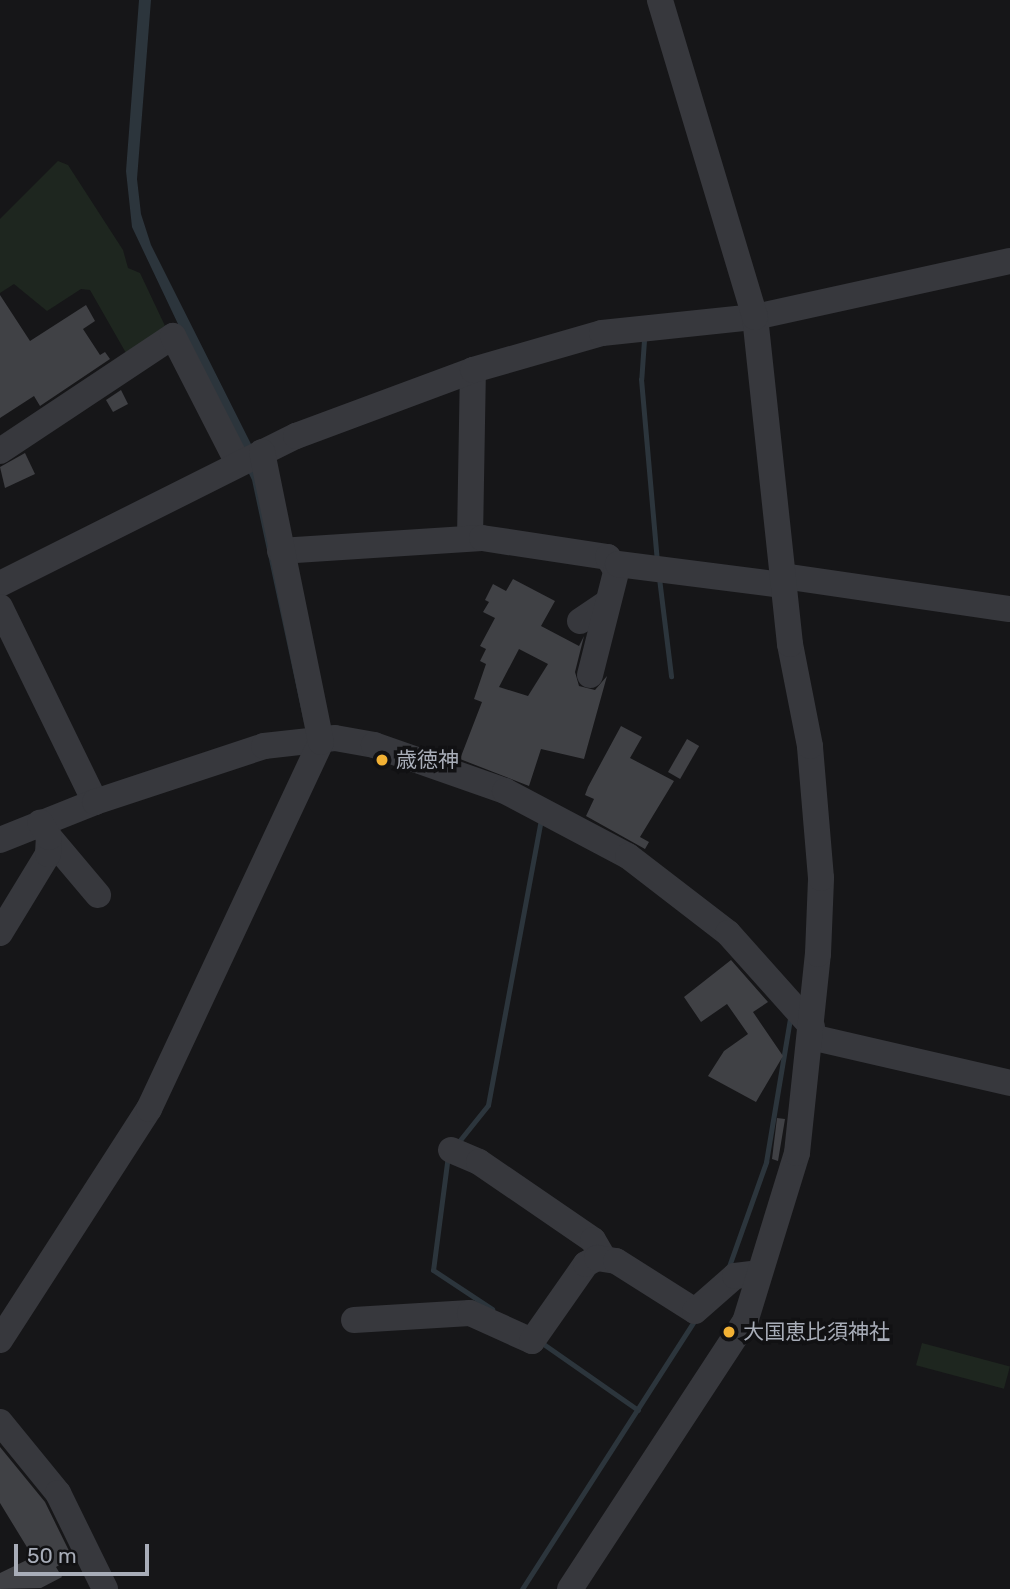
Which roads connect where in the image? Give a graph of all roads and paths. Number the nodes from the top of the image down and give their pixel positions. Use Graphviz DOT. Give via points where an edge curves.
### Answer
graph roads {
  1 [pos="660,0"];
  2 [pos="1010,261"];
  3 [pos="755,317"];
  4 [pos="473,370"];
  5 [pos="0,451"];
  6 [pos="250,458"];
  7 [pos="470,538"];
  8 [pos="280,551"];
  9 [pos="614,566"];
  10 [pos="783,580"];
  11 [pos="0,583"];
  12 [pos="605,604"];
  13 [pos="0,607"];
  14 [pos="1010,609"];
  15 [pos="580,621"];
  16 [pos="590,675"];
  17 [pos="320,743"];
  18 [pos="95,802"];
  19 [pos="44,830"];
  20 [pos="0,841"];
  21 [pos="98,895"];
  22 [pos="0,933"];
  23 [pos="812,1032"];
  24 [pos="1010,1083"];
  25 [pos="451,1150"];
  26 [pos="603,1257"];
  27 [pos="758,1273"];
  28 [pos="354,1320"];
  29 [pos="0,1340"];
  30 [pos="0,1422"];
  31 [pos="105,1589"];
  32 [pos="570,1589"];
  1 -- 3 [label="street"];
  2 -- 3 [label="street"];
  3 -- 4 [label="street" via="602,333"];
  3 -- 10 [label="street"];
  4 -- 6 [label="street"];
  4 -- 7 [label="street"];
  5 -- 6 [label="street" via="173,336"];
  6 -- 8 [label="street"];
  6 -- 11 [label="street"];
  7 -- 8 [label="street"];
  7 -- 9 [label="street" via="608,558"];
  8 -- 17 [label="street"];
  9 -- 10 [label="street" via="632,562"];
  9 -- 12 [label="street"];
  10 -- 14 [label="street"];
  10 -- 23 [label="street" via="797,694 810,746 821,878"];
  12 -- 15 [label="street"];
  12 -- 16 [label="street"];
  13 -- 18 [label="street"];
  17 -- 18 [label="street" via="264,746"];
  17 -- 23 [label="street" via="374,745 498,788 628,856 728,933"];
  17 -- 29 [label="street" via="149,1109"];
  18 -- 19 [label="street"];
  19 -- 20 [label="street"];
  19 -- 21 [label="street"];
  19 -- 22 [label="street" via="48,855"];
  23 -- 24 [label="street"];
  23 -- 27 [label="street" via="797,1153 777,1228"];
  25 -- 26 [label="street" via="479,1162 593,1240"];
  26 -- 27 [label="street" via="695,1311 740,1273"];
  26 -- 28 [label="street" via="586,1264 532,1341 470,1313"];
  27 -- 32 [label="street" via="741,1332"];
  30 -- 31 [label="street" via="58,1493"];
}
